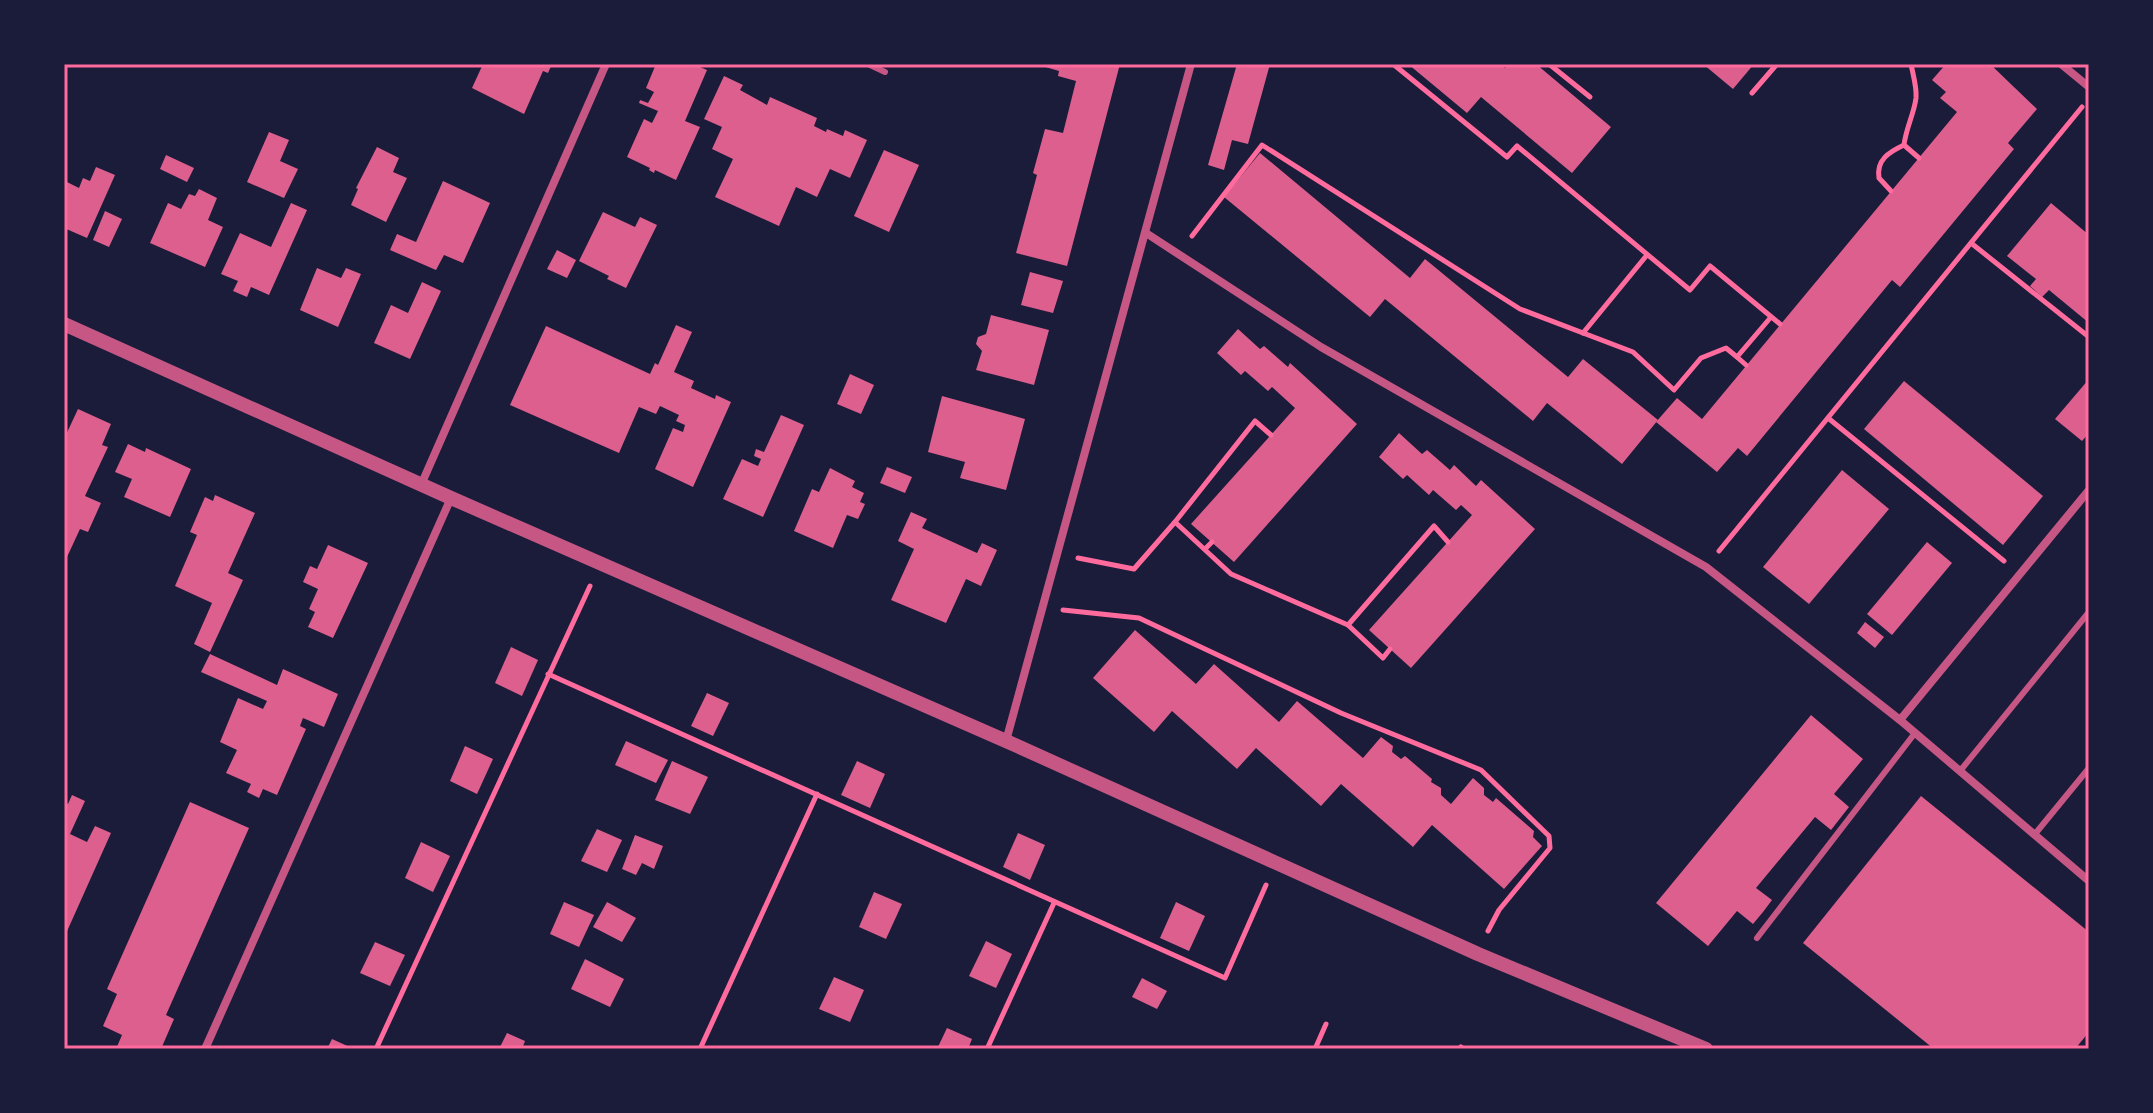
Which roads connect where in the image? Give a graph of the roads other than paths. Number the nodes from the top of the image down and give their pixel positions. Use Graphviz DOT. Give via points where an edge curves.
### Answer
graph roads {
  1 [pos="606,64"];
  2 [pos="868,64"];
  3 [pos="1191,64"];
  4 [pos="2061,64"];
  5 [pos="885,72"];
  6 [pos="2089,87"];
  7 [pos="1146,233"];
  8 [pos="64,324"];
  9 [pos="421,485"];
  10 [pos="2089,490"];
  11 [pos="451,498"];
  12 [pos="2089,612"];
  13 [pos="1900,720"];
  14 [pos="1915,733"];
  15 [pos="1006,741"];
  16 [pos="2089,768"];
  17 [pos="1960,771"];
  18 [pos="2035,834"];
  19 [pos="2089,881"];
  20 [pos="1757,938"];
  21 [pos="205,1049"];
  22 [pos="1706,1049"];
  1 -- 9 [label="street"];
  2 -- 5 [label="lane"];
  3 -- 7 [label="street"];
  4 -- 6 [label="street"];
  7 -- 13 [label="street" via="1321,347 1706,567"];
  7 -- 15 [label="street"];
  8 -- 9 [label="street"];
  9 -- 11 [label="street"];
  10 -- 13 [label="street"];
  11 -- 15 [label="street"];
  11 -- 21 [label="street"];
  12 -- 17 [label="lane"];
  13 -- 14 [label="street"];
  14 -- 17 [label="street"];
  14 -- 20 [label="lane"];
  15 -- 22 [label="street" via="1478,954"];
  16 -- 18 [label="lane"];
  17 -- 18 [label="street"];
  18 -- 19 [label="street"];
}
